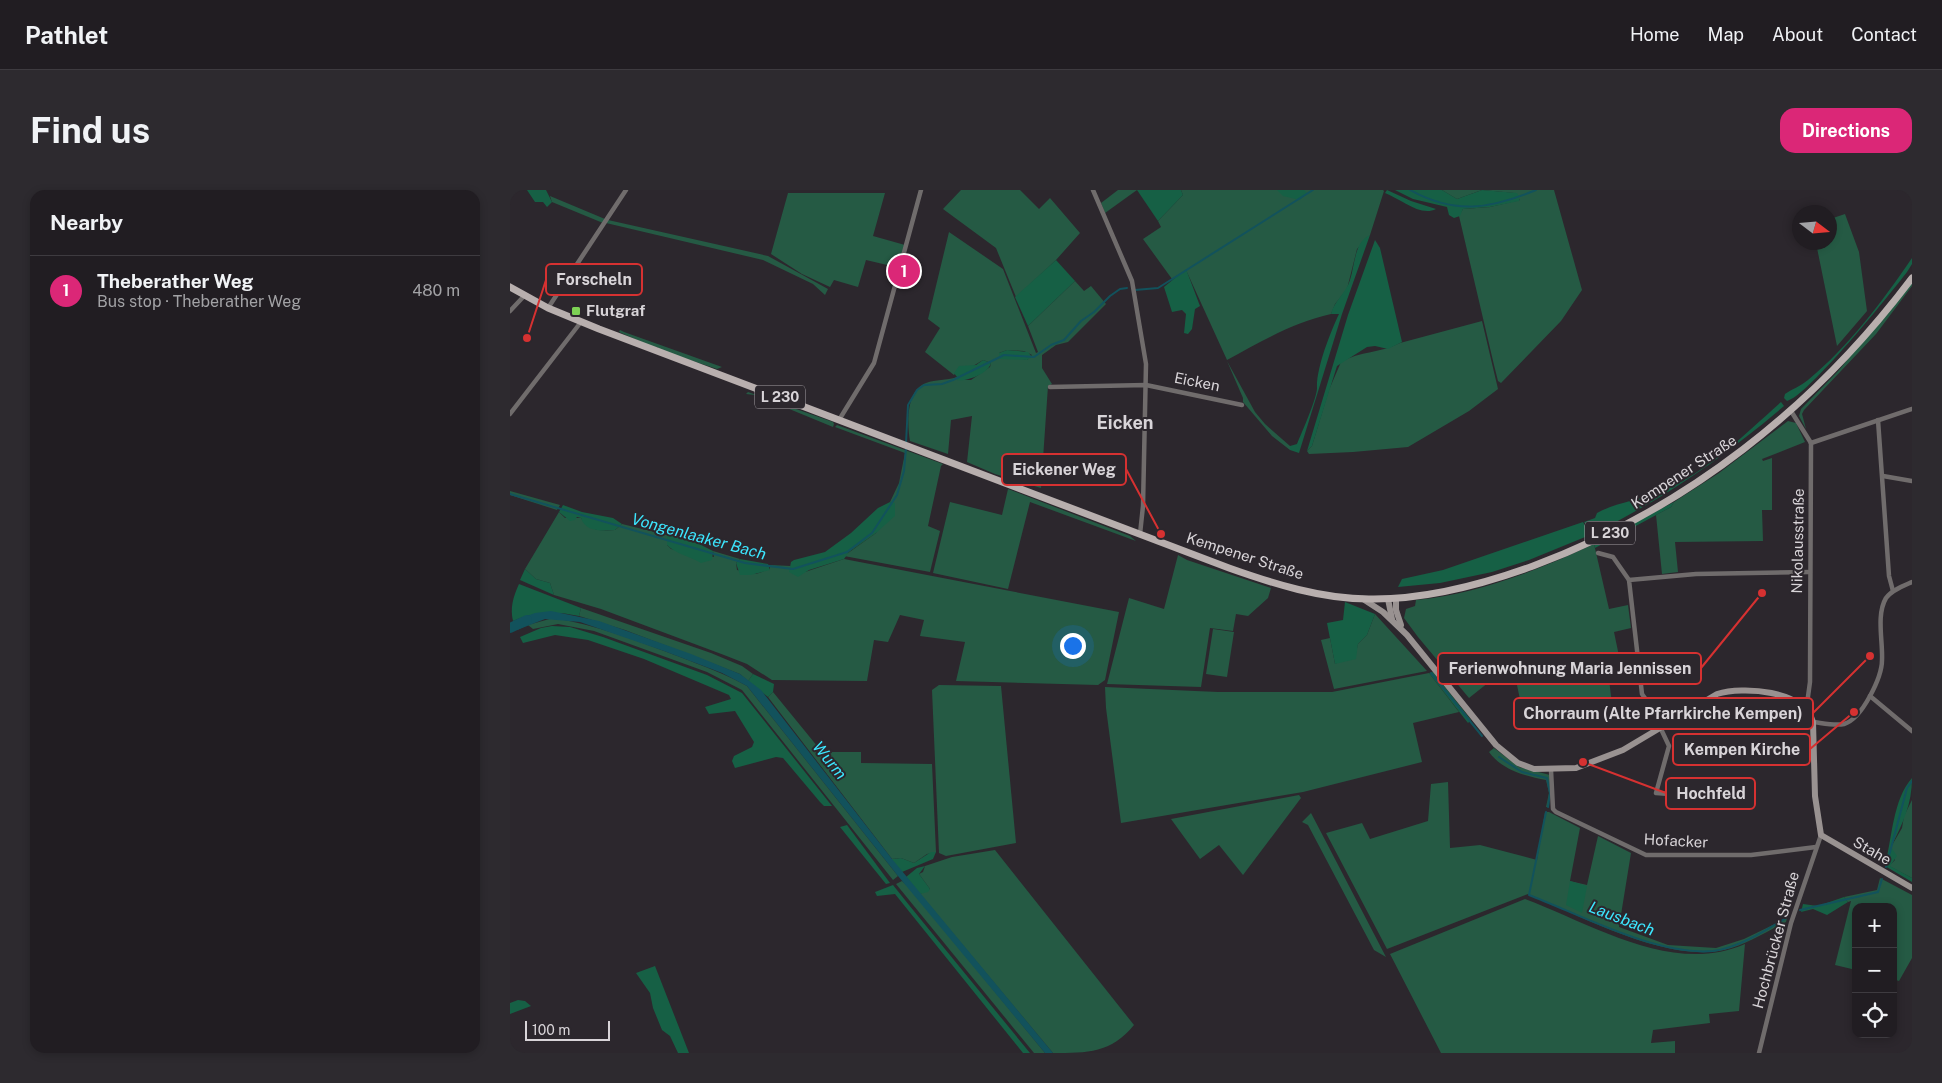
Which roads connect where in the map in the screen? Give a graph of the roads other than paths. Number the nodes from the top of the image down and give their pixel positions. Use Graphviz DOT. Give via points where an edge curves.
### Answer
graph roads {
  1 [pos="626,190"];
  2 [pos="921,190"];
  3 [pos="1094,190"];
  4 [pos="1912,278"];
  5 [pos="510,287"];
  6 [pos="525,295"];
  7 [pos="548,308"];
  8 [pos="510,311"];
  9 [pos="581,322"];
  10 [pos="1146,385"];
  11 [pos="1050,387"];
  12 [pos="1242,405"];
  13 [pos="1912,409"];
  14 [pos="1791,411"];
  15 [pos="510,414"];
  16 [pos="840,420"];
  17 [pos="1878,420"];
  18 [pos="1811,443"];
  19 [pos="1883,476"];
  20 [pos="1912,481"];
  21 [pos="1140,534"];
  22 [pos="1598,553"];
  23 [pos="1810,572"];
  24 [pos="1629,580"];
  25 [pos="1912,582"];
  26 [pos="1893,592"];
  27 [pos="1392,598"];
  28 [pos="1362,599"];
  29 [pos="1394,622"];
  30 [pos="1407,635"];
  31 [pos="1870,696"];
  32 [pos="1806,710"];
  33 [pos="1813,722"];
  34 [pos="1663,728"];
  35 [pos="1912,731"];
  36 [pos="1551,770"];
  37 [pos="1738,799"];
  38 [pos="1821,834"];
  39 [pos="1816,847"];
  40 [pos="1912,888"];
  41 [pos="1759,1053"];
  1 -- 7 [label="street"];
  2 -- 16 [label="street" via="877,356"];
  3 -- 10 [label="street" via="1133,290 1146,364"];
  4 -- 14 [label="main road, Kempener Straße / L 230" via="1852,352"];
  5 -- 6 [label="main road, Kempener Straße / L 230"];
  6 -- 7 [label="main road, Kempener Straße / L 230"];
  6 -- 8 [label="street"];
  7 -- 9 [label="main road, Kempener Straße / L 230"];
  9 -- 15 [label="street"];
  9 -- 16 [label="main road, Kempener Straße / L 230"];
  10 -- 11 [label="street, Eicken"];
  10 -- 12 [label="street, Eicken"];
  10 -- 21 [label="street"];
  13 -- 17 [label="street"];
  14 -- 18 [label="street"];
  14 -- 27 [label="main road, Kempener Straße / L 230" via="1716,470 1665,504 1614,532 1502,576 1443,592"];
  16 -- 21 [label="main road, Kempener Straße / L 230"];
  17 -- 18 [label="street"];
  17 -- 19 [label="street"];
  18 -- 23 [label="street, Nikolausstraße"];
  19 -- 20 [label="street"];
  19 -- 26 [label="street" via="1889,576"];
  21 -- 28 [label="main road, Kempener Straße / L 230" via="1257,577 1309,591"];
  22 -- 24 [label="street" via="1613,557"];
  23 -- 24 [label="street" via="1696,574"];
  23 -- 32 [label="street, Nikolausstraße" via="1810,682"];
  24 -- 34 [label="street" via="1642,694"];
  25 -- 26 [label="street"];
  26 -- 31 [label="street" via="1884,602 1881,618 1882,667"];
  27 -- 28 [label="main road, Kempener Straße / L 230"];
  27 -- 29 [label="street" via="1389,609"];
  27 -- 30 [label="street" via="1398,620"];
  28 -- 29 [label="street"];
  29 -- 30 [label="street"];
  30 -- 36 [label="street" via="1496,745 1524,766"];
  31 -- 33 [label="street" via="1845,724"];
  31 -- 35 [label="street"];
  32 -- 33 [label="street"];
  32 -- 34 [label="street" via="1780,696 1734,690 1712,696"];
  33 -- 38 [label="street" via="1815,796"];
  34 -- 36 [label="street" via="1623,750 1576,768"];
  34 -- 37 [label="street" via="1669,746 1656,793"];
  36 -- 39 [label="street, Hofacker" via="1553,809 1556,812 1646,855 1751,855"];
  38 -- 39 [label="street, Hochbrücker Straße"];
  38 -- 40 [label="street, Stahe"];
  39 -- 41 [label="street, Hochbrücker Straße" via="1791,923"];
}
